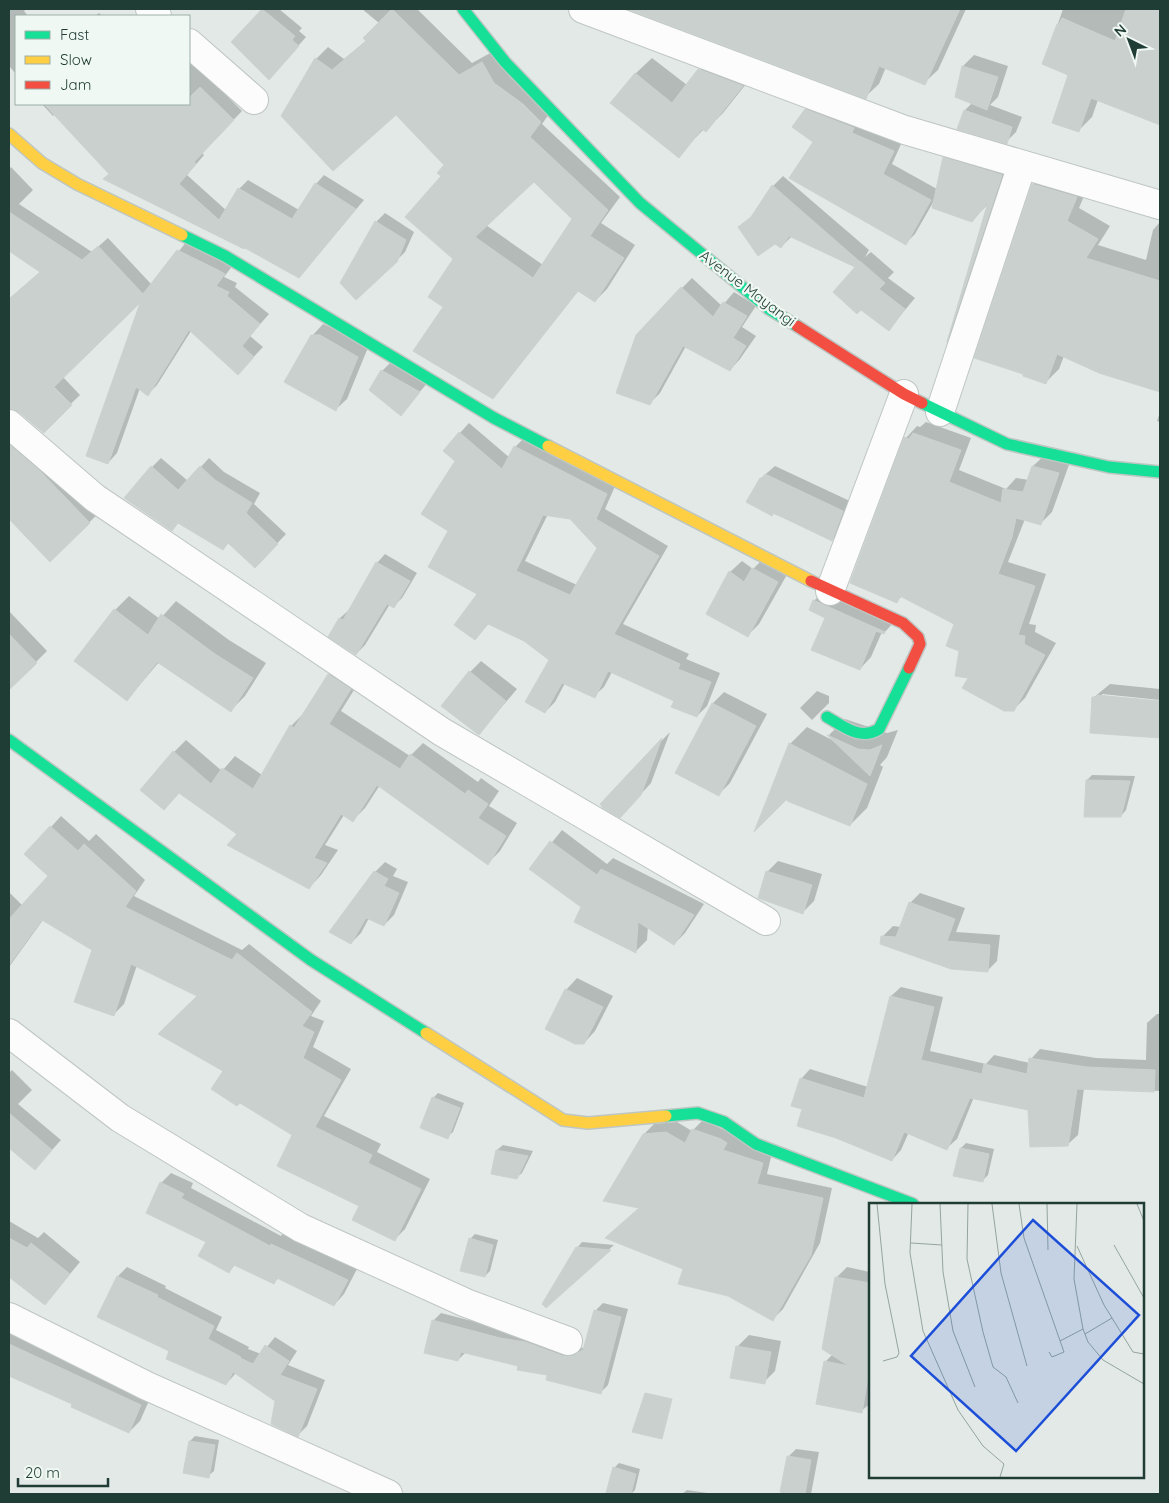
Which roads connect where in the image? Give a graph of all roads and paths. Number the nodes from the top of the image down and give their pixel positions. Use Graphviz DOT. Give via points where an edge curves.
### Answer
graph roads {
  1 [pos="463,9"];
  2 [pos="583,9"];
  3 [pos="190,44"];
  4 [pos="254,100"];
  5 [pos="9,134"];
  6 [pos="1022,165"];
  7 [pos="1160,205"];
  8 [pos="904,394"];
  9 [pos="940,412"];
  10 [pos="9,424"];
  11 [pos="1160,472"];
  12 [pos="830,591"];
  13 [pos="827,717"];
  14 [pos="9,740"];
  15 [pos="766,921"];
  16 [pos="9,1034"];
  17 [pos="910,1203"];
  18 [pos="9,1317"];
  19 [pos="568,1341"];
  20 [pos="388,1494"];
  1 -- 8 [label="street, Avenue Mayangi" via="505,62 640,203 769,309"];
  2 -- 6 [label="street" via="904,130"];
  3 -- 4 [label="street"];
  5 -- 12 [label="street" via="42,163 77,184 225,256 494,418"];
  6 -- 7 [label="street"];
  6 -- 9 [label="street"];
  8 -- 9 [label="street, Avenue Mayangi"];
  8 -- 12 [label="street"];
  9 -- 11 [label="street, Avenue Mayangi" via="1007,444 1109,467"];
  10 -- 15 [label="street" via="95,498 442,732"];
  12 -- 13 [label="street" via="903,623 918,637 920,644 879,728 872,735 864,736"];
  14 -- 17 [label="street" via="311,960 563,1120 588,1123 698,1113 724,1122 756,1144"];
  16 -- 19 [label="street" via="120,1118 301,1228 466,1303"];
  18 -- 20 [label="street" via="147,1386"];
}
